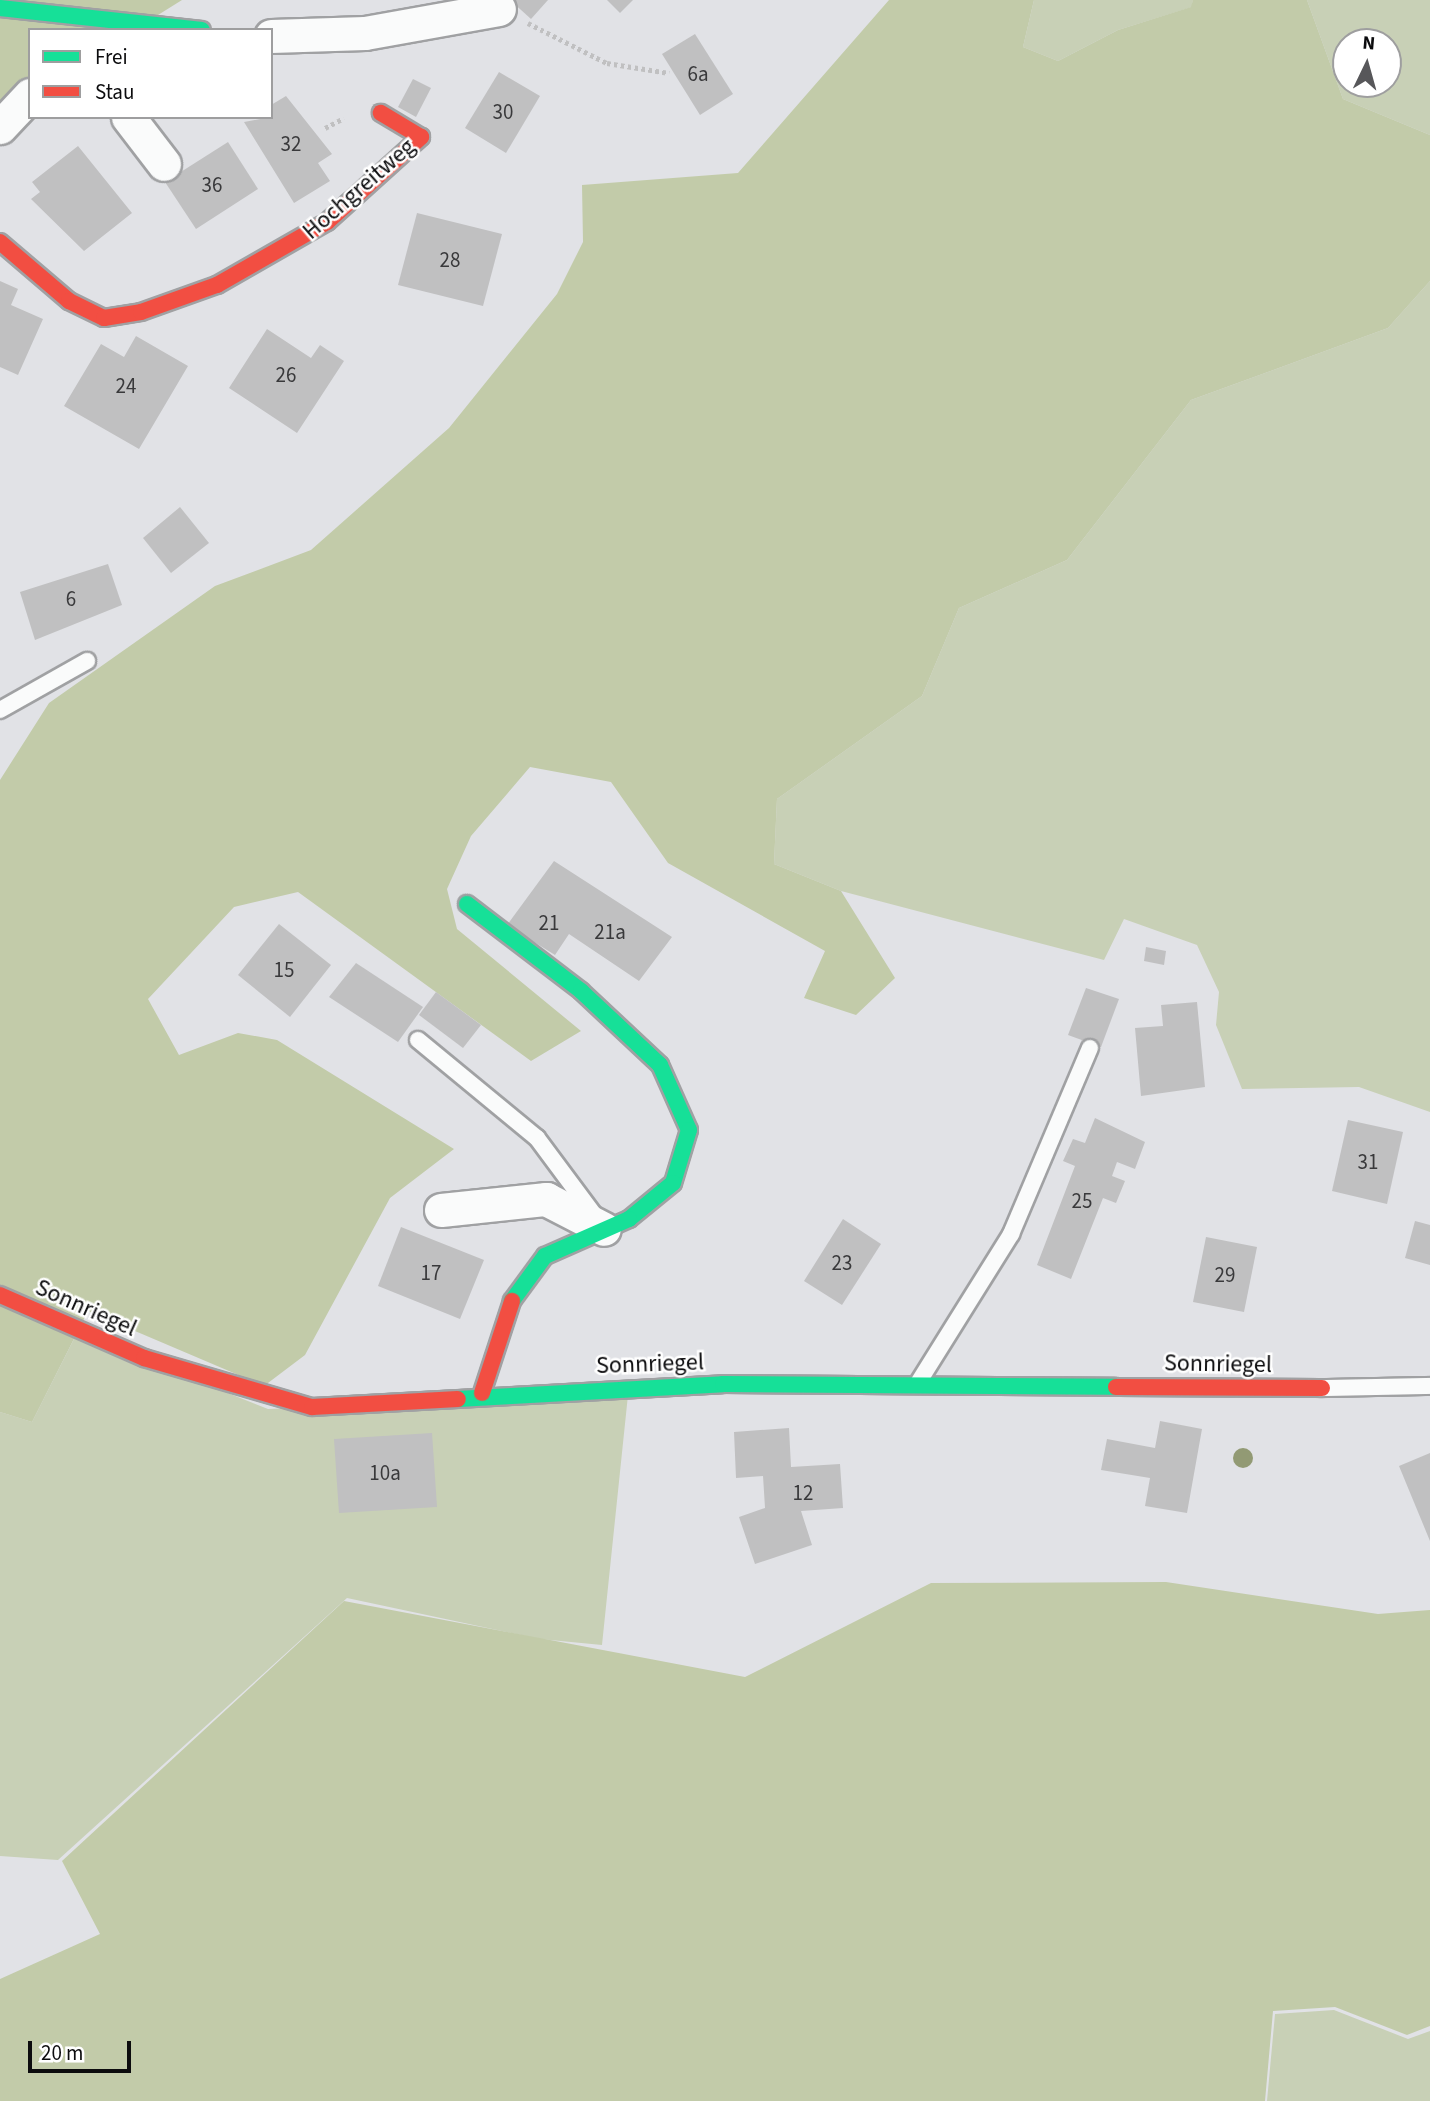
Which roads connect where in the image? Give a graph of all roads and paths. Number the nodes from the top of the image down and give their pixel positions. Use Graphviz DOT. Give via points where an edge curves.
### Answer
graph roads {
  1 [pos="0,8"];
  2 [pos="499,9"];
  3 [pos="60,23"];
  4 [pos="161,28"];
  5 [pos="273,36"];
  6 [pos="669,73"];
  7 [pos="28,97"];
  8 [pos="381,113"];
  9 [pos="130,119"];
  10 [pos="0,127"];
  11 [pos="164,164"];
  12 [pos="0,242"];
  13 [pos="87,661"];
  14 [pos="0,710"];
  15 [pos="467,904"];
  16 [pos="418,1040"];
  17 [pos="1090,1048"];
  18 [pos="441,1210"];
  19 [pos="604,1229"];
  20 [pos="0,1295"];
  21 [pos="918,1383"];
  22 [pos="1430,1386"];
  23 [pos="1322,1388"];
  24 [pos="482,1393"];
  1 -- 3 [label="street"];
  2 -- 5 [label="street" via="366,33"];
  2 -- 6 [label="path" via="607,63"];
  3 -- 4 [label="street"];
  7 -- 10 [label="street"];
  8 -- 12 [label="street, Hochgreitweg" via="421,137 327,222 217,285 141,312 104,318 69,302"];
  9 -- 11 [label="street"];
  13 -- 14 [label="lane"];
  15 -- 19 [label="street" via="581,991 660,1065 690,1130 673,1183 629,1219"];
  16 -- 19 [label="lane" via="537,1138"];
  17 -- 21 [label="lane" via="1011,1234"];
  18 -- 19 [label="street" via="546,1199"];
  19 -- 24 [label="street" via="545,1256 515,1292"];
  20 -- 24 [label="street, Sonnriegel" via="144,1358 312,1407"];
  21 -- 23 [label="street, Sonnriegel"];
  21 -- 24 [label="street, Sonnriegel"];
  22 -- 23 [label="lane"];
}
